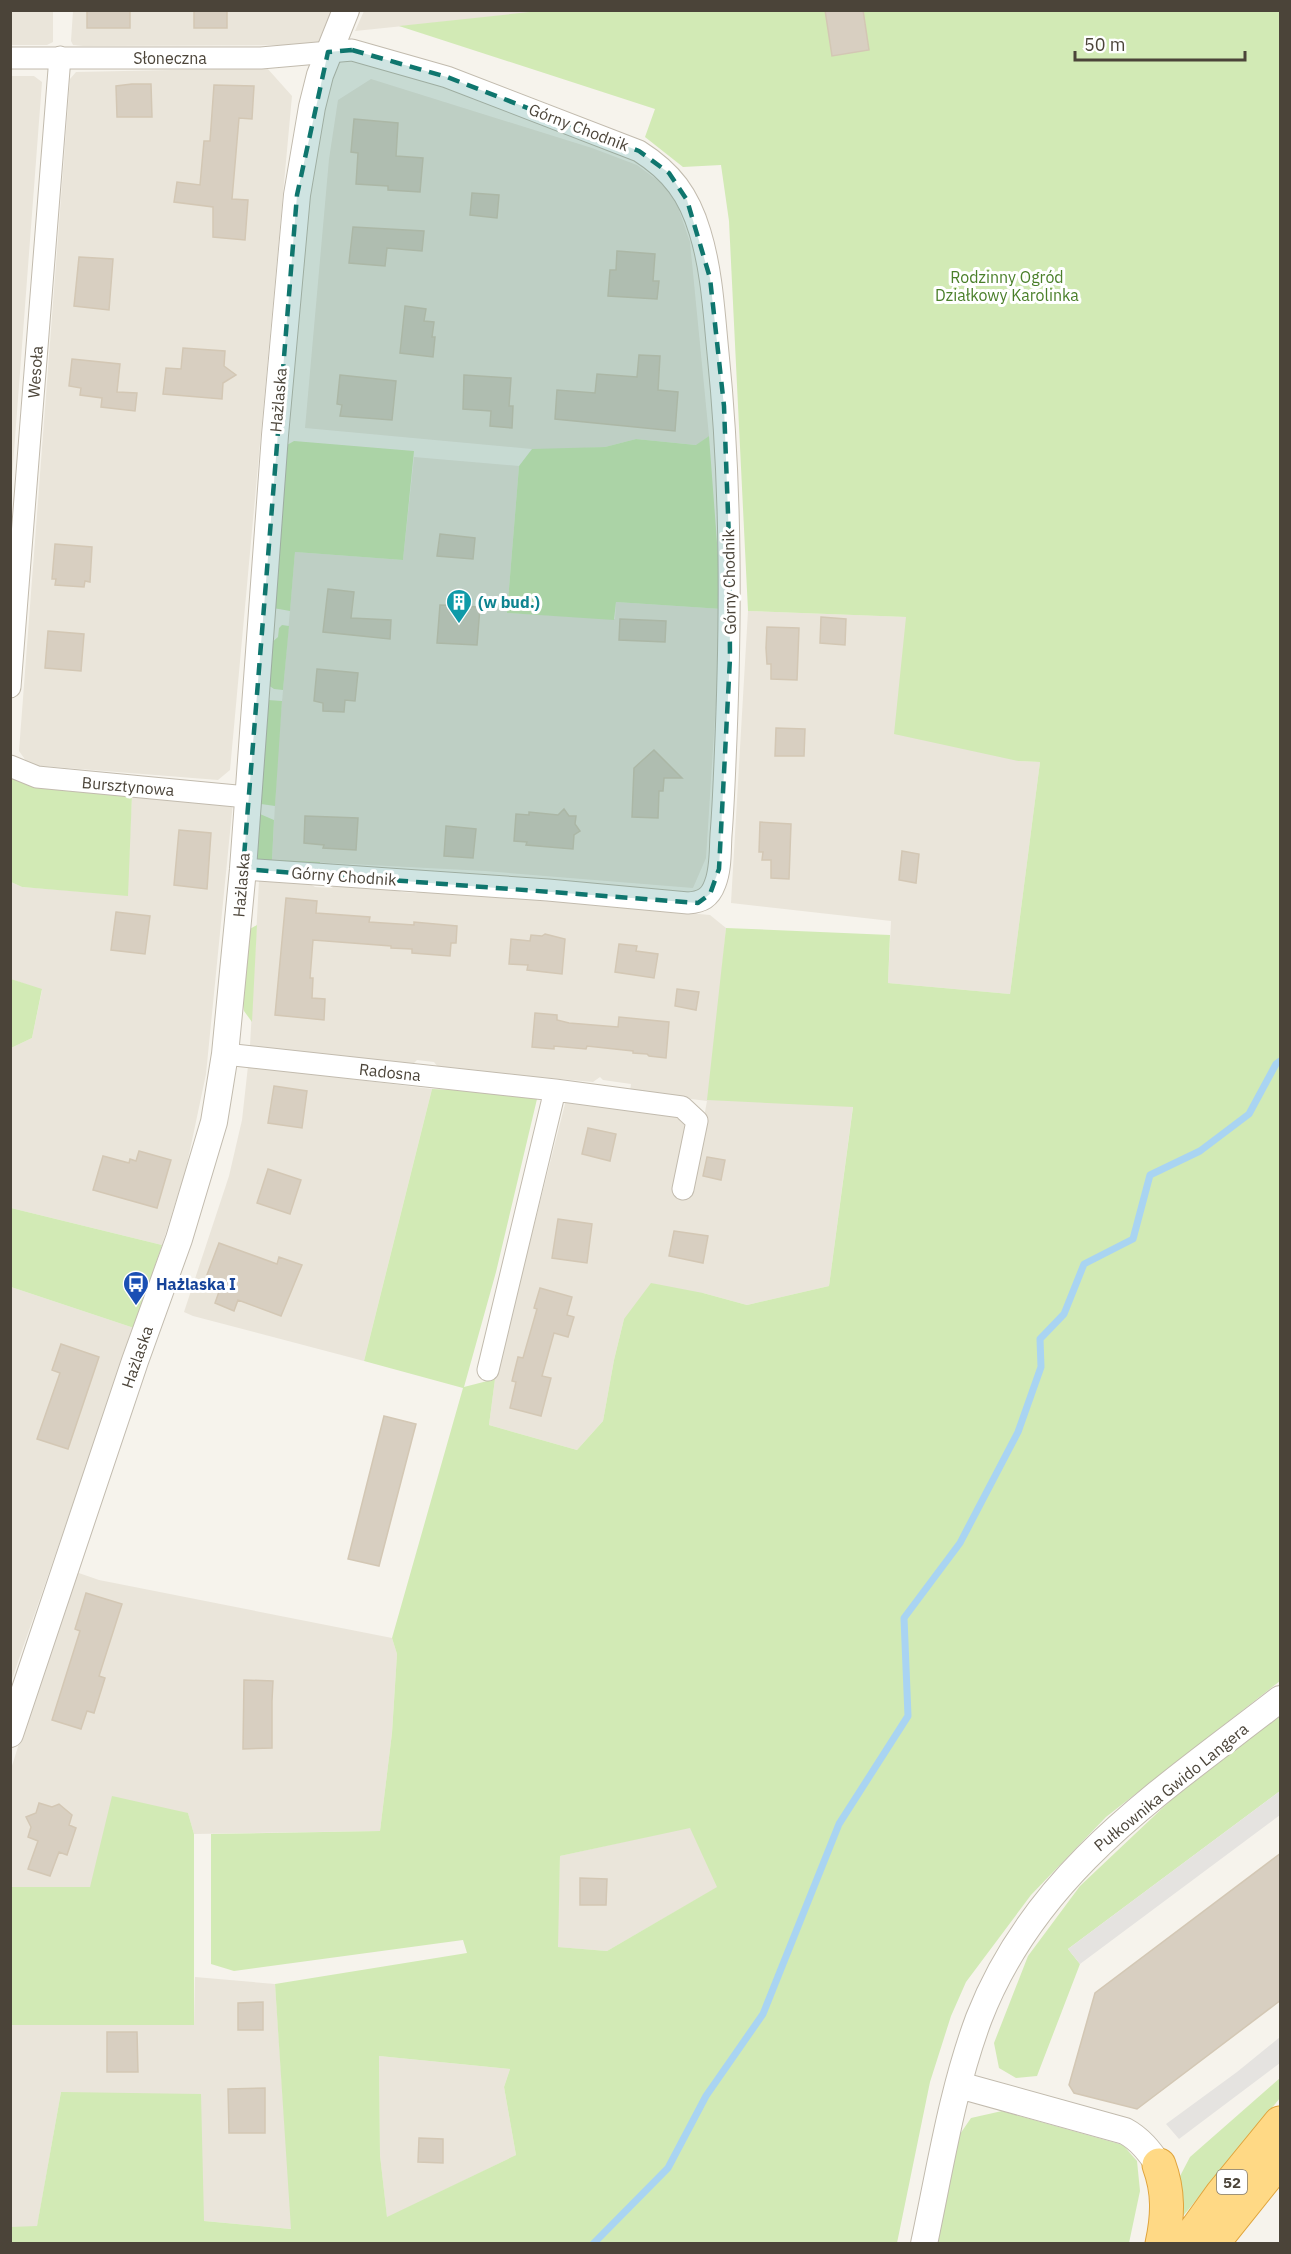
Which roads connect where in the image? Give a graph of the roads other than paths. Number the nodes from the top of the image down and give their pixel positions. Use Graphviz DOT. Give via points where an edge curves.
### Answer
graph roads {
  1 [pos="346,10"];
  2 [pos="328,52"];
  3 [pos="60,57"];
  4 [pos="10,58"];
  5 [pos="10,687"];
  6 [pos="10,766"];
  7 [pos="248,797"];
  8 [pos="243,869"];
  9 [pos="225,1054"];
  10 [pos="555,1090"];
  11 [pos="683,1188"];
  12 [pos="488,1370"];
  13 [pos="1281,1699"];
  14 [pos="10,1734"];
  15 [pos="959,2085"];
  16 [pos="1281,2123"];
  17 [pos="1281,2159"];
  18 [pos="1159,2165"];
  19 [pos="924,2244"];
  20 [pos="1162,2244"];
  21 [pos="1186,2244"];
  22 [pos="1212,2244"];
  1 -- 2 [label="street, Hażlaska"];
  2 -- 3 [label="street, Słoneczna" via="261,58"];
  2 -- 7 [label="street, Hażlaska" via="312,107 297,195"];
  2 -- 8 [label="street, Górny Chodnik" via="352,50 447,76 619,141 656,161 687,200 700,231 710,278 724,406 730,658 719,868 710,894 698,903"];
  3 -- 4 [label="street, Słoneczna"];
  3 -- 5 [label="street, Wesoła"];
  6 -- 7 [label="street, Bursztynowa" via="37,777"];
  7 -- 8 [label="street, Hażlaska"];
  8 -- 9 [label="street, Hażlaska"];
  9 -- 10 [label="street, Radosna"];
  9 -- 14 [label="street, Hażlaska" via="214,1122 199,1176"];
  10 -- 11 [label="street, Radosna" via="682,1107 697,1121"];
  10 -- 12 [label="street"];
  13 -- 15 [label="street, Pułkownika Gwido Langera" via="1128,1817 1061,1883 995,1983 979,2018"];
  15 -- 18 [label="street" via="1125,2131 1148,2149"];
  15 -- 19 [label="street, Pułkownika Gwido Langera"];
  16 -- 21 [label="highway, 52"];
  17 -- 22 [label="highway, 52"];
  18 -- 20 [label="highway" via="1167,2206"];
}
